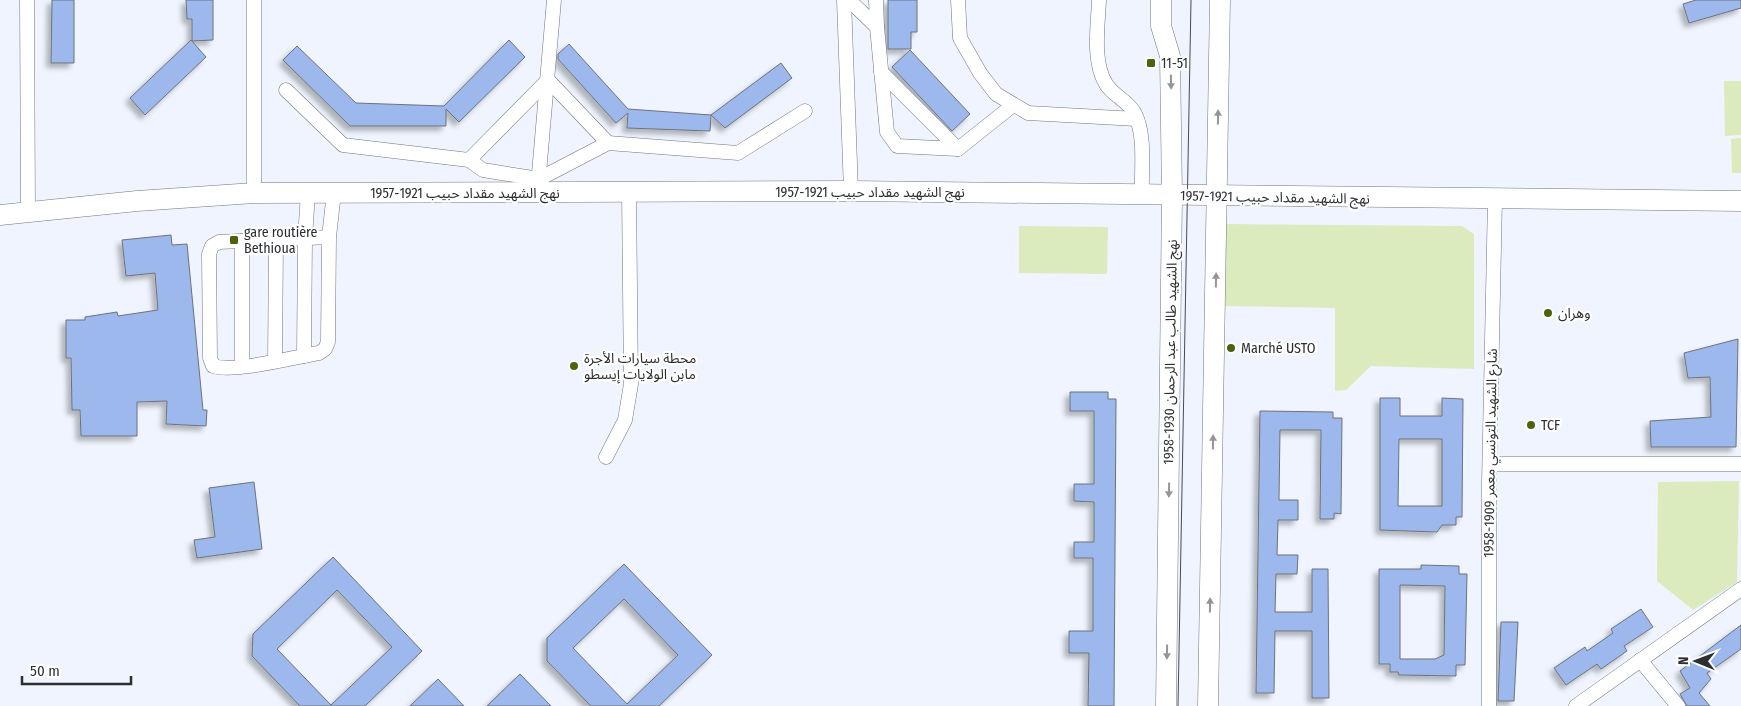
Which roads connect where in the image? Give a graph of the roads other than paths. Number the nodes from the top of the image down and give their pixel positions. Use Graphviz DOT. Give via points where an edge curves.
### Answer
graph roads {
  1 [pos="27,0"];
  2 [pos="254,0"];
  3 [pos="554,0"];
  4 [pos="844,0"];
  5 [pos="849,0"];
  6 [pos="876,0"];
  7 [pos="958,0"];
  8 [pos="1099,0"];
  9 [pos="1161,0"];
  10 [pos="1220,0"];
  11 [pos="877,26"];
  12 [pos="881,72"];
  13 [pos="548,80"];
  14 [pos="286,90"];
  15 [pos="1012,106"];
  16 [pos="804,111"];
  17 [pos="1137,119"];
  18 [pos="608,143"];
  19 [pos="958,149"];
  20 [pos="469,160"];
  21 [pos="538,186"];
  22 [pos="851,191"];
  23 [pos="334,192"];
  24 [pos="629,192"];
  25 [pos="254,193"];
  26 [pos="308,193"];
  27 [pos="1142,195"];
  28 [pos="1172,196"];
  29 [pos="1218,196"];
  30 [pos="1496,199"];
  31 [pos="1741,201"];
  32 [pos="28,212"];
  33 [pos="0,215"];
  34 [pos="329,237"];
  35 [pos="305,238"];
  36 [pos="276,240"];
  37 [pos="242,242"];
  38 [pos="304,356"];
  39 [pos="275,360"];
  40 [pos="242,366"];
  41 [pos="606,457"];
  42 [pos="1490,464"];
  43 [pos="1741,464"];
  44 [pos="1741,589"];
  45 [pos="1640,660"];
  46 [pos="1166,706"];
  47 [pos="1208,706"];
  48 [pos="1489,706"];
  49 [pos="1576,706"];
  50 [pos="1678,706"];
  1 -- 32 [label="street"];
  2 -- 25 [label="street"];
  3 -- 13 [label="street"];
  4 -- 22 [label="street"];
  5 -- 11 [label="street"];
  6 -- 11 [label="street"];
  7 -- 15 [label="street" via="960,38 996,94"];
  8 -- 17 [label="street" via="1098,55 1101,71 1107,85 1128,104"];
  9 -- 28 [label="street, نهج الشهيد طالب عبد الرحمان 1930-1958, one-way" via="1161,26 1170,56"];
  29 -- 10 [label="street, one-way"];
  11 -- 12 [label="street"];
  12 -- 19 [label="street"];
  12 -- 19 [label="street" via="887,132 897,146"];
  13 -- 18 [label="street"];
  13 -- 20 [label="street"];
  13 -- 21 [label="street"];
  14 -- 20 [label="street" via="343,145"];
  15 -- 17 [label="street" via="1028,113"];
  15 -- 19 [label="street"];
  16 -- 18 [label="street" via="738,153"];
  17 -- 27 [label="street" via="1141,137"];
  18 -- 21 [label="street"];
  20 -- 21 [label="street" via="482,170"];
  21 -- 23 [label="street, نهج الشهيد مقداد حبيب 1921-1957"];
  21 -- 24 [label="street, نهج الشهيد مقداد حبيب 1921-1957"];
  22 -- 24 [label="street, نهج الشهيد مقداد حبيب 1921-1957"];
  22 -- 27 [label="street, نهج الشهيد مقداد حبيب 1921-1957"];
  23 -- 26 [label="street, نهج الشهيد مقداد حبيب 1921-1957"];
  23 -- 34 [label="street"];
  24 -- 41 [label="street" via="631,384 625,420"];
  25 -- 26 [label="street, نهج الشهيد مقداد حبيب 1921-1957"];
  25 -- 32 [label="street, نهج الشهيد مقداد حبيب 1921-1957"];
  26 -- 35 [label="street"];
  27 -- 28 [label="street, نهج الشهيد مقداد حبيب 1921-1957"];
  28 -- 29 [label="street, نهج الشهيد مقداد حبيب 1921-1957"];
  28 -- 46 [label="street, نهج الشهيد طالب عبد الرحمان 1930-1958, one-way"];
  29 -- 30 [label="street, نهج الشهيد مقداد حبيب 1921-1957"];
  47 -- 29 [label="street, one-way"];
  30 -- 31 [label="street, نهج الشهيد مقداد حبيب 1921-1957"];
  30 -- 42 [label="street, شارع الشهيد التونسي معمر 1909-1958"];
  32 -- 33 [label="street, نهج الشهيد مقداد حبيب 1921-1957"];
  34 -- 35 [label="street"];
  34 -- 38 [label="street" via="328,342 319,353"];
  35 -- 36 [label="street"];
  35 -- 38 [label="street"];
  36 -- 37 [label="street"];
  36 -- 39 [label="street"];
  37 -- 40 [label="street"];
  37 -- 40 [label="street" via="219,242 212,246 209,254 210,358 213,366 221,369"];
  38 -- 39 [label="street"];
  39 -- 40 [label="street"];
  42 -- 43 [label="street"];
  42 -- 48 [label="street, شارع الشهيد التونسي معمر 1909-1958"];
  44 -- 45 [label="street"];
  45 -- 49 [label="street"];
  45 -- 50 [label="street"];
}
